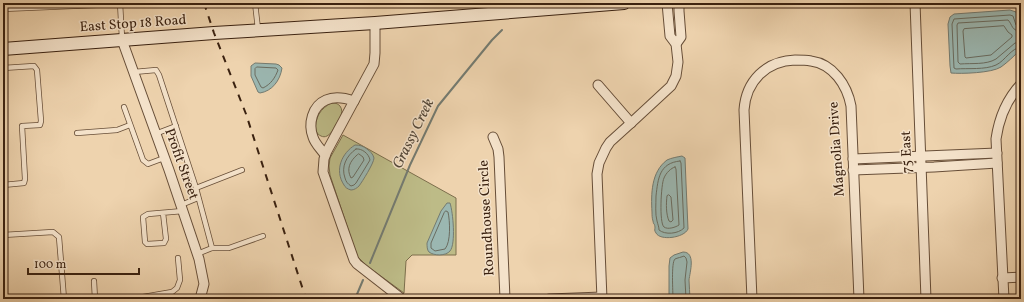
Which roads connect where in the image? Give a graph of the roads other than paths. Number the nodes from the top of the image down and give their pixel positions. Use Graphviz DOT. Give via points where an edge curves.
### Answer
graph roads {
  1 [pos="255,3"];
  2 [pos="624,3"];
  3 [pos="667,3"];
  4 [pos="679,3"];
  5 [pos="915,3"];
  6 [pos="120,4"];
  7 [pos="3,9"];
  8 [pos="375,23"];
  9 [pos="258,30"];
  10 [pos="122,40"];
  11 [pos="676,44"];
  12 [pos="3,49"];
  13 [pos="3,68"];
  14 [pos="134,72"];
  15 [pos="1021,84"];
  16 [pos="598,85"];
  17 [pos="354,101"];
  18 [pos="124,107"];
  19 [pos="631,123"];
  20 [pos="130,125"];
  21 [pos="176,126"];
  22 [pos="77,133"];
  23 [pos="155,134"];
  24 [pos="493,137"];
  25 [pos="997,153"];
  26 [pos="325,155"];
  27 [pos="921,157"];
  28 [pos="164,158"];
  29 [pos="853,159"];
  30 [pos="997,163"];
  31 [pos="921,167"];
  32 [pos="242,170"];
  33 [pos="854,170"];
  34 [pos="3,185"];
  35 [pos="196,188"];
  36 [pos="198,198"];
  37 [pos="182,208"];
  38 [pos="163,213"];
  39 [pos="3,235"];
  40 [pos="263,236"];
  41 [pos="212,248"];
  42 [pos="197,254"];
  43 [pos="178,258"];
  44 [pos="1021,277"];
  45 [pos="1002,278"];
  46 [pos="94,281"];
  47 [pos="602,298"];
  48 [pos="64,299"];
  49 [pos="94,299"];
  50 [pos="142,299"];
  51 [pos="200,299"];
  52 [pos="402,299"];
  53 [pos="505,299"];
  54 [pos="549,299"];
  55 [pos="752,299"];
  56 [pos="859,299"];
  57 [pos="926,299"];
  58 [pos="1004,299"];
  1 -- 9 [label="lane"];
  2 -- 8 [label="street, East Stop 18 Road"];
  3 -- 11 [label="street" via="670,36"];
  4 -- 11 [label="street" via="681,37"];
  5 -- 27 [label="street, 75 East"];
  6 -- 7 [label="lane"];
  6 -- 10 [label="lane"];
  8 -- 9 [label="street, East Stop 18 Road"];
  8 -- 17 [label="street" via="374,64"];
  9 -- 10 [label="street, East Stop 18 Road"];
  10 -- 12 [label="street, East Stop 18 Road"];
  10 -- 14 [label="street, Profit Street"];
  11 -- 19 [label="street" via="678,62 671,86"];
  13 -- 34 [label="lane" via="34,66 37,70 41,121 40,125 22,126 24,183"];
  14 -- 21 [label="lane" via="156,70"];
  14 -- 23 [label="street, Profit Street"];
  15 -- 25 [label="street" via="1011,95 1001,116 996,139"];
  16 -- 19 [label="street"];
  17 -- 26 [label="street"];
  17 -- 26 [label="street" via="347,98 326,100 314,112 310,125 313,138"];
  18 -- 20 [label="lane"];
  19 -- 47 [label="street" via="610,142 598,168"];
  20 -- 22 [label="lane" via="117,130"];
  20 -- 28 [label="lane" via="143,160 148,164"];
  21 -- 23 [label="lane"];
  21 -- 35 [label="lane"];
  23 -- 28 [label="street, Profit Street"];
  24 -- 53 [label="street, Roundhouse Circle" via="499,157"];
  25 -- 27 [label="street"];
  25 -- 30 [label="street"];
  26 -- 52 [label="street" via="325,178 354,260"];
  27 -- 29 [label="street"];
  27 -- 31 [label="street, 75 East"];
  28 -- 37 [label="street, Profit Street"];
  29 -- 33 [label="street, Magnolia Drive"];
  29 -- 55 [label="street, Magnolia Drive" via="850,99 844,85 832,70 811,61 788,60 764,70 751,84 744,110"];
  30 -- 31 [label="street"];
  30 -- 45 [label="street"];
  31 -- 33 [label="street"];
  31 -- 57 [label="street, 75 East"];
  32 -- 35 [label="lane"];
  33 -- 56 [label="street, Magnolia Drive"];
  35 -- 36 [label="lane"];
  36 -- 37 [label="lane"];
  36 -- 41 [label="lane"];
  37 -- 38 [label="lane"];
  37 -- 42 [label="street, Profit Street"];
  38 -- 38 [label="lane" via="143,217 147,244 164,243 166,239"];
  39 -- 48 [label="lane" via="53,232 59,237"];
  40 -- 41 [label="lane" via="229,248"];
  41 -- 42 [label="lane"];
  42 -- 51 [label="street, Profit Street" via="204,284"];
  43 -- 50 [label="lane" via="180,280 177,288 172,292"];
  44 -- 45 [label="street"];
  45 -- 58 [label="street"];
  46 -- 49 [label="lane"];
  47 -- 54 [label="street"];
}
